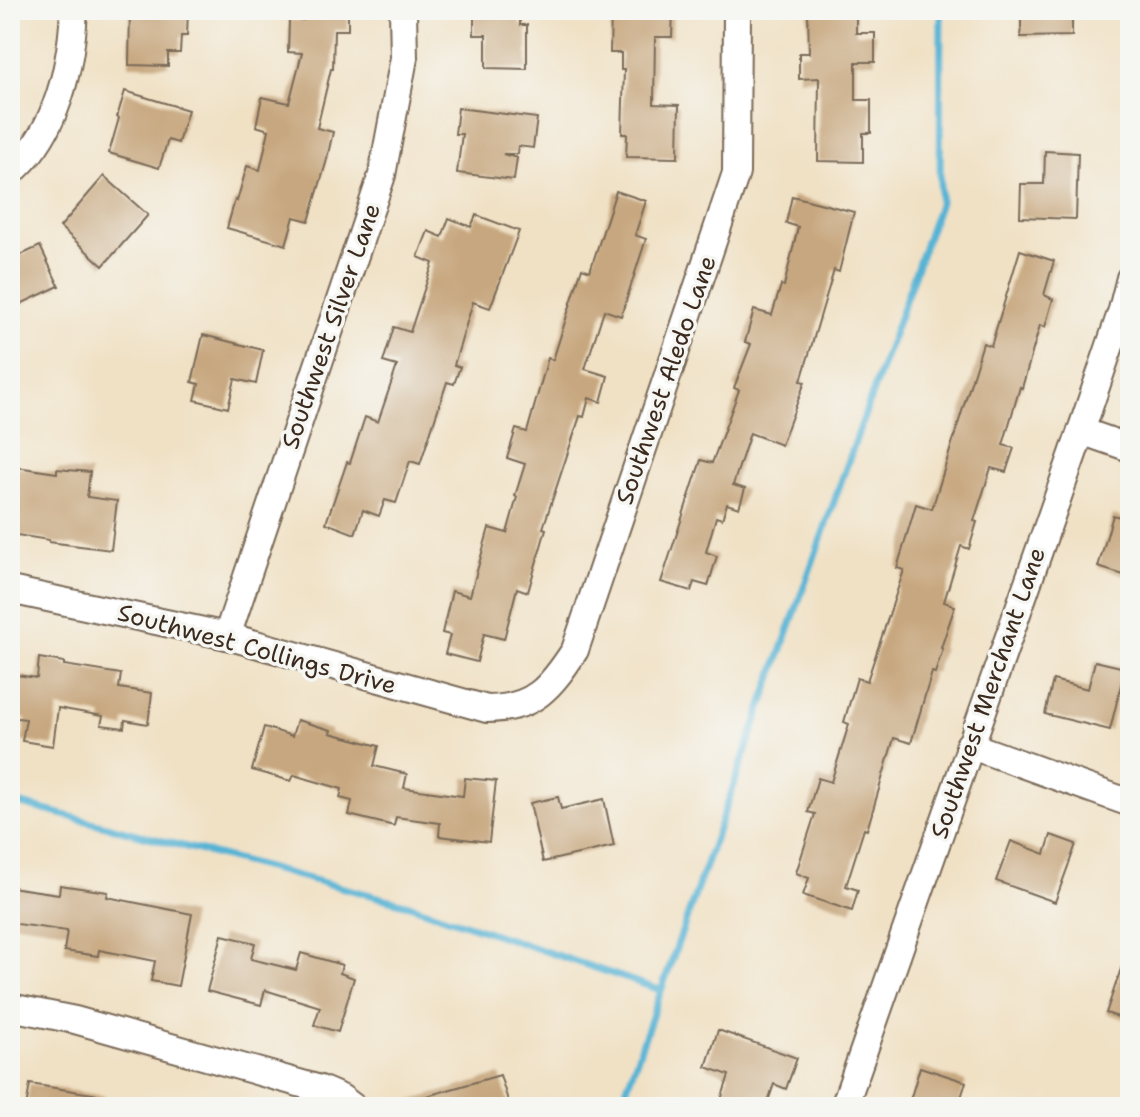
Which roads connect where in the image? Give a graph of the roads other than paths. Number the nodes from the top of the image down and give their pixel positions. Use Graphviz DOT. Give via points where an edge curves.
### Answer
graph roads {
  1 [pos="74,10"];
  2 [pos="403,10"];
  3 [pos="737,10"];
  4 [pos="10,173"];
  5 [pos="1130,278"];
  6 [pos="1081,431"];
  7 [pos="1130,448"];
  8 [pos="10,590"];
  9 [pos="227,636"];
  10 [pos="503,709"];
  11 [pos="969,745"];
  12 [pos="1130,803"];
  13 [pos="10,1007"];
  14 [pos="353,1107"];
  15 [pos="844,1107"];
  1 -- 4 [label="street" via="59,97 32,149"];
  2 -- 9 [label="street, Southwest Silver Lane" via="404,58 382,175"];
  3 -- 10 [label="street, Southwest Aledo Lane" via="736,173 731,188 575,650 536,698"];
  5 -- 6 [label="street, Southwest Merchant Lane"];
  6 -- 7 [label="street"];
  6 -- 11 [label="street, Southwest Merchant Lane"];
  8 -- 9 [label="street, Southwest Collings Drive"];
  9 -- 10 [label="street, Southwest Collings Drive" via="465,704"];
  11 -- 12 [label="street"];
  11 -- 15 [label="street, Southwest Merchant Lane"];
  13 -- 14 [label="street" via="75,1020 320,1089"];
}
